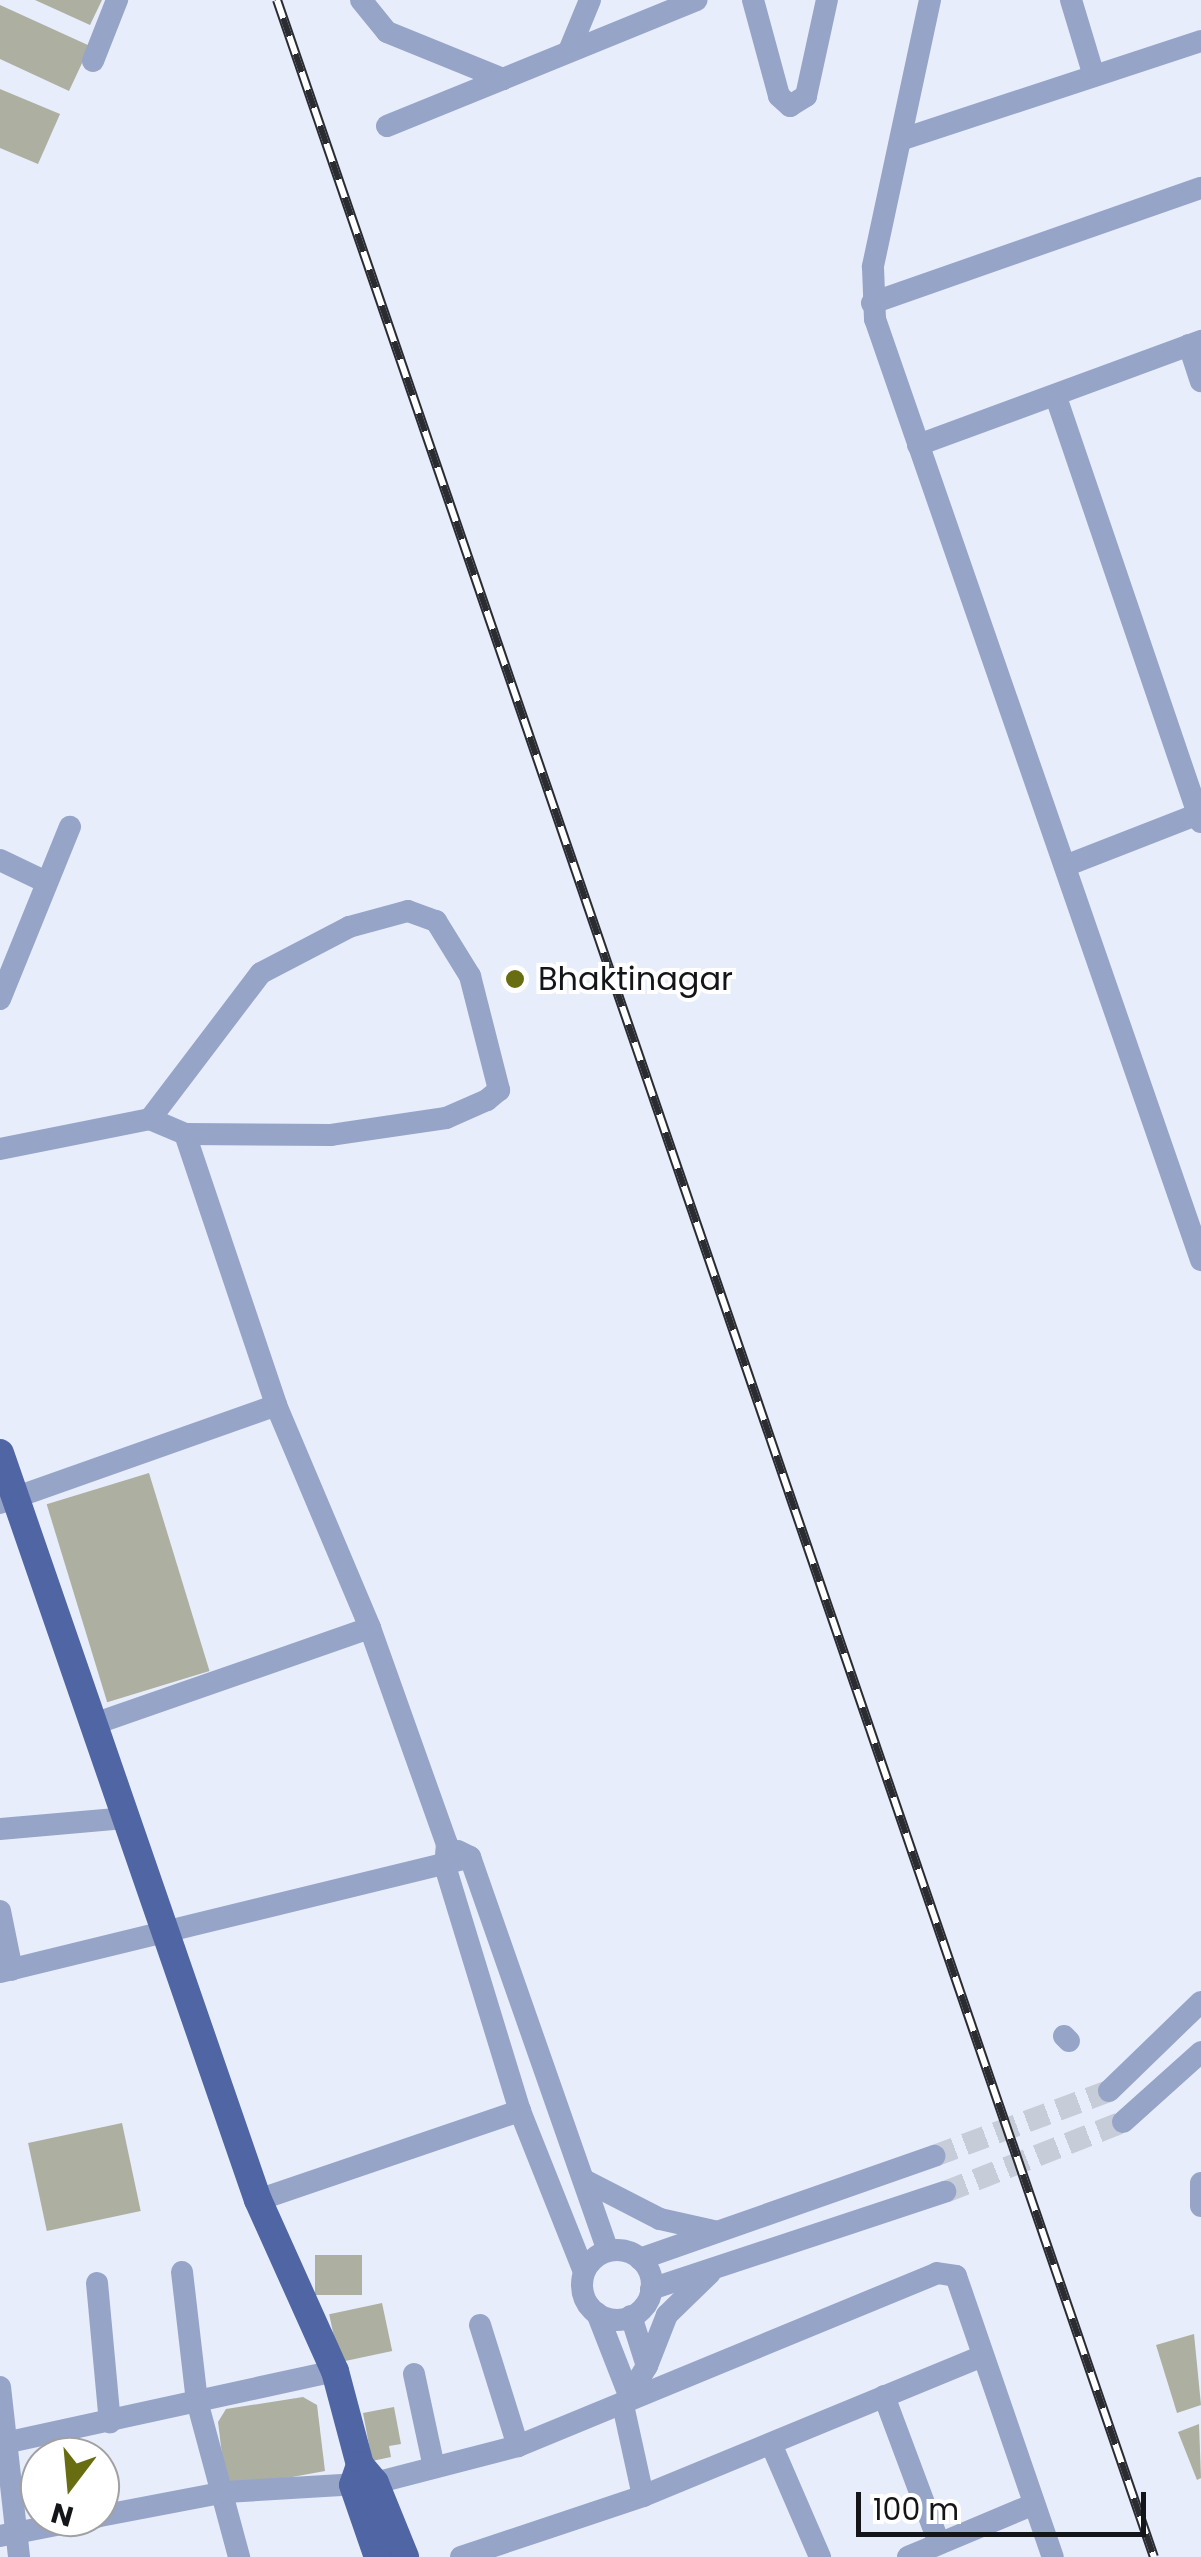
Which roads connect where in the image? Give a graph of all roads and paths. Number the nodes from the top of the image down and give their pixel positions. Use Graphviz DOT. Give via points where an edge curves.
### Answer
graph roads {
  1 [pos="117,0"];
  2 [pos="361,0"];
  3 [pos="590,0"];
  4 [pos="697,0"];
  5 [pos="753,0"];
  6 [pos="827,0"];
  7 [pos="930,0"];
  8 [pos="1071,0"];
  9 [pos="1201,41"];
  10 [pos="569,51"];
  11 [pos="93,61"];
  12 [pos="1094,76"];
  13 [pos="503,79"];
  14 [pos="387,126"];
  15 [pos="904,138"];
  16 [pos="1201,188"];
  17 [pos="872,302"];
  18 [pos="1195,343"];
  19 [pos="1201,381"];
  20 [pos="1056,397"];
  21 [pos="918,445"];
  22 [pos="1200,816"];
  23 [pos="70,828"];
  24 [pos="0,860"];
  25 [pos="1066,866"];
  26 [pos="46,882"];
  27 [pos="0,1000"];
  28 [pos="150,1119"];
  29 [pos="184,1134"];
  30 [pos="1,1151"];
  31 [pos="1195,1222"];
  32 [pos="1201,1260"];
  33 [pos="276,1404"];
  34 [pos="0,1453"];
  35 [pos="8,1501"];
  36 [pos="370,1628"];
  37 [pos="94,1724"];
  38 [pos="125,1818"];
  39 [pos="0,1829"];
  40 [pos="446,1855"];
  41 [pos="0,1911"];
  42 [pos="160,1929"];
  43 [pos="6,1971"];
  44 [pos="1201,2002"];
  45 [pos="1201,2052"];
  46 [pos="1109,2091"];
  47 [pos="520,2112"];
  48 [pos="1124,2122"];
  49 [pos="934,2156"];
  50 [pos="584,2180"];
  51 [pos="1201,2183"];
  52 [pos="945,2192"];
  53 [pos="258,2200"];
  54 [pos="1201,2206"];
  55 [pos="718,2232"];
  56 [pos="608,2251"];
  57 [pos="640,2259"];
  58 [pos="716,2268"];
  59 [pos="182,2272"];
  60 [pos="584,2272"];
  61 [pos="97,2283"];
  62 [pos="652,2289"];
  63 [pos="598,2314"];
  64 [pos="631,2316"];
  65 [pos="480,2325"];
  66 [pos="982,2356"];
  67 [pos="647,2366"];
  68 [pos="335,2371"];
  69 [pos="414,2374"];
  70 [pos="0,2386"];
  71 [pos="884,2396"];
  72 [pos="625,2398"];
  73 [pos="196,2401"];
  74 [pos="110,2422"];
  75 [pos="3,2444"];
  76 [pos="518,2446"];
  77 [pos="772,2446"];
  78 [pos="434,2466"];
  79 [pos="363,2478"];
  80 [pos="226,2492"];
  81 [pos="643,2496"];
  82 [pos="1032,2505"];
  83 [pos="120,2513"];
  84 [pos="8,2534"];
  85 [pos="939,2543"];
  86 [pos="19,2557"];
  87 [pos="239,2557"];
  88 [pos="378,2557"];
  89 [pos="405,2557"];
  90 [pos="460,2557"];
  91 [pos="820,2557"];
  92 [pos="908,2557"];
  93 [pos="1053,2557"];
  1 -- 11 [label="street"];
  2 -- 13 [label="street" via="386,32"];
  3 -- 10 [label="street"];
  4 -- 10 [label="street"];
  5 -- 6 [label="street" via="779,96 790,106 806,96"];
  7 -- 15 [label="street"];
  8 -- 12 [label="street"];
  9 -- 12 [label="street"];
  10 -- 13 [label="street"];
  12 -- 15 [label="street"];
  13 -- 14 [label="street"];
  15 -- 17 [label="street" via="873,267"];
  16 -- 17 [label="street"];
  17 -- 21 [label="street"];
  18 -- 19 [label="street"];
  18 -- 20 [label="street"];
  20 -- 21 [label="street"];
  20 -- 22 [label="street"];
  21 -- 25 [label="street"];
  22 -- 25 [label="street"];
  23 -- 26 [label="street"];
  24 -- 26 [label="street"];
  25 -- 31 [label="street"];
  26 -- 27 [label="street"];
  28 -- 29 [label="street"];
  28 -- 29 [label="street" via="261,972 349,926 408,912 436,921 470,976 499,1090 446,1118 331,1135"];
  28 -- 30 [label="street"];
  29 -- 33 [label="street"];
  31 -- 32 [label="street"];
  33 -- 35 [label="street"];
  33 -- 36 [label="street"];
  34 -- 35 [label="main road"];
  35 -- 37 [label="main road"];
  36 -- 37 [label="street"];
  36 -- 40 [label="street"];
  37 -- 38 [label="main road"];
  38 -- 39 [label="street"];
  38 -- 42 [label="main road"];
  40 -- 42 [label="street"];
  40 -- 47 [label="street"];
  40 -- 50 [label="street" via="470,1857"];
  41 -- 43 [label="street"];
  42 -- 43 [label="street"];
  42 -- 53 [label="main road"];
  44 -- 46 [label="street"];
  45 -- 48 [label="street"];
  47 -- 53 [label="street"];
  47 -- 60 [label="street"];
  49 -- 55 [label="street"];
  50 -- 55 [label="street" via="660,2219"];
  50 -- 56 [label="street"];
  51 -- 54 [label="street"];
  52 -- 58 [label="street"];
  53 -- 68 [label="main road"];
  55 -- 57 [label="street"];
  56 -- 57 [label="street"];
  56 -- 60 [label="street"];
  57 -- 62 [label="street"];
  58 -- 62 [label="street"];
  58 -- 67 [label="street" via="667,2315"];
  59 -- 73 [label="street"];
  60 -- 63 [label="street" via="583,2296"];
  61 -- 74 [label="street"];
  62 -- 64 [label="street"];
  63 -- 64 [label="street"];
  63 -- 72 [label="street"];
  64 -- 67 [label="street"];
  65 -- 76 [label="street"];
  66 -- 71 [label="street"];
  66 -- 72 [label="street" via="956,2276 937,2273"];
  66 -- 82 [label="street"];
  67 -- 72 [label="street"];
  68 -- 73 [label="street"];
  68 -- 79 [label="main road"];
  69 -- 78 [label="street"];
  70 -- 75 [label="street"];
  71 -- 77 [label="street"];
  71 -- 85 [label="street"];
  72 -- 76 [label="street"];
  72 -- 81 [label="street"];
  73 -- 74 [label="street"];
  73 -- 80 [label="street"];
  74 -- 75 [label="street"];
  75 -- 84 [label="street"];
  76 -- 78 [label="street"];
  77 -- 81 [label="street"];
  77 -- 91 [label="street"];
  78 -- 79 [label="street"];
  79 -- 80 [label="street"];
  79 -- 88 [label="main road"];
  79 -- 89 [label="main road"];
  80 -- 83 [label="street"];
  80 -- 87 [label="street"];
  81 -- 90 [label="street"];
  82 -- 85 [label="street"];
  82 -- 93 [label="street"];
  84 -- 86 [label="street"];
  85 -- 92 [label="street"];
}
